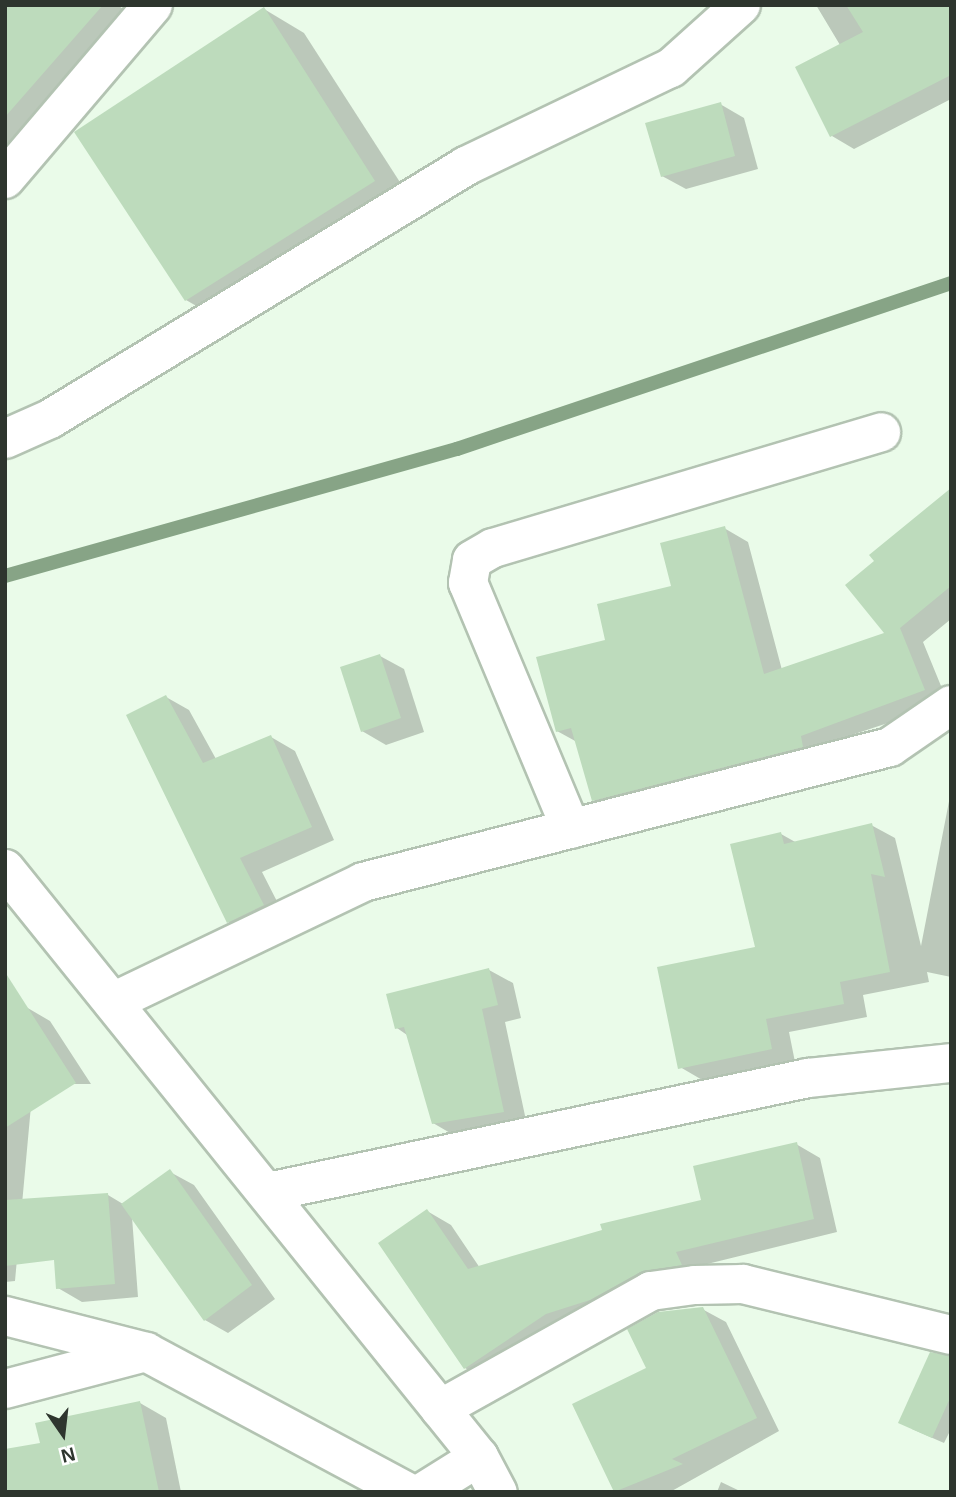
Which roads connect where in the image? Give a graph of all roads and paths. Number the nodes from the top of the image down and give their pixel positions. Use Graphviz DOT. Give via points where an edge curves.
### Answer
graph roads {
  1 [pos="153,5"];
  2 [pos="741,5"];
  3 [pos="5,179"];
  4 [pos="881,432"];
  5 [pos="5,439"];
  6 [pos="951,705"];
  7 [pos="571,829"];
  8 [pos="5,869"];
  9 [pos="113,1002"];
  10 [pos="951,1063"];
  11 [pos="268,1192"];
  12 [pos="5,1316"];
  13 [pos="951,1335"];
  14 [pos="146,1352"];
  15 [pos="5,1389"];
  16 [pos="440,1409"];
  17 [pos="479,1457"];
  18 [pos="407,1492"];
  19 [pos="423,1492"];
  20 [pos="498,1492"];
  1 -- 3 [label="street"];
  2 -- 5 [label="street" via="671,68 466,166 50,419"];
  4 -- 7 [label="street" via="493,548 472,560 468,583"];
  6 -- 7 [label="street" via="890,747"];
  7 -- 9 [label="street" via="363,882"];
  8 -- 9 [label="street"];
  9 -- 11 [label="street"];
  10 -- 11 [label="street" via="808,1078"];
  11 -- 16 [label="street"];
  12 -- 14 [label="street"];
  13 -- 16 [label="street" via="743,1284 695,1284 651,1291"];
  14 -- 15 [label="street"];
  14 -- 18 [label="street"];
  16 -- 17 [label="street"];
  17 -- 19 [label="street"];
  17 -- 20 [label="street"];
}
